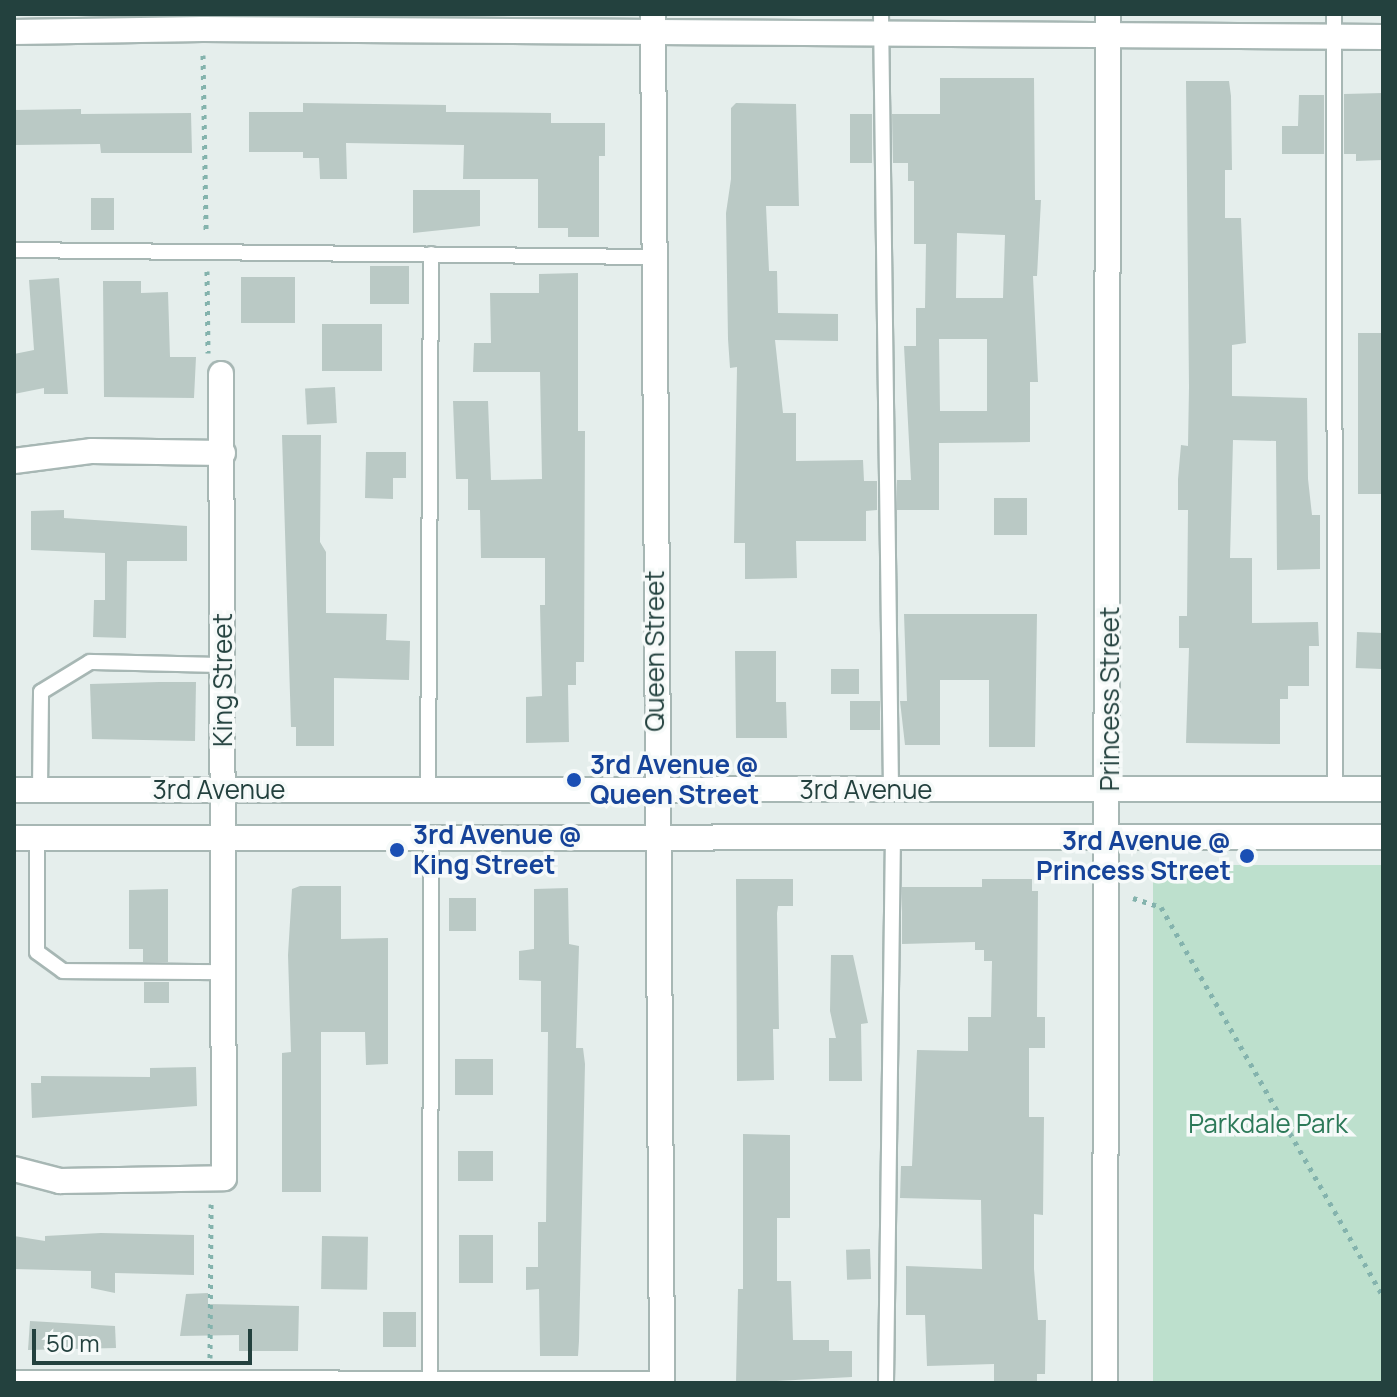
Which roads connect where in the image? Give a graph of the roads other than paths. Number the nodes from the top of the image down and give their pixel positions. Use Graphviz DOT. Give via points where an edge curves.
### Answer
graph roads {
  1 [pos="203,21"];
  2 [pos="437,22"];
  3 [pos="653,23"];
  4 [pos="1108,24"];
  5 [pos="881,25"];
  6 [pos="1334,26"];
  7 [pos="14,32"];
  8 [pos="1383,37"];
  9 [pos="14,250"];
  10 [pos="431,254"];
  11 [pos="653,257"];
  12 [pos="221,374"];
  13 [pos="223,453"];
  14 [pos="14,461"];
  15 [pos="223,665"];
  16 [pos="1110,789"];
  17 [pos="1335,789"];
  18 [pos="1383,789"];
  19 [pos="14,790"];
  20 [pos="40,790"];
  21 [pos="223,790"];
  22 [pos="428,790"];
  23 [pos="656,790"];
  24 [pos="891,790"];
  25 [pos="893,837"];
  26 [pos="1110,837"];
  27 [pos="1383,837"];
  28 [pos="26,838"];
  29 [pos="223,838"];
  30 [pos="431,838"];
  31 [pos="656,838"];
  32 [pos="225,972"];
  33 [pos="14,1169"];
  34 [pos="14,1378"];
  35 [pos="430,1381"];
  36 [pos="662,1381"];
  37 [pos="210,1382"];
  38 [pos="886,1383"];
  39 [pos="1105,1383"];
  1 -- 2 [label="street"];
  1 -- 7 [label="street"];
  2 -- 3 [label="street"];
  3 -- 5 [label="street"];
  3 -- 11 [label="street, Queen Street"];
  4 -- 5 [label="street"];
  4 -- 6 [label="street"];
  4 -- 16 [label="street, Princess Street"];
  5 -- 24 [label="lane"];
  6 -- 8 [label="street"];
  6 -- 17 [label="lane"];
  9 -- 10 [label="lane"];
  10 -- 11 [label="lane"];
  10 -- 22 [label="lane"];
  11 -- 23 [label="street, Queen Street"];
  12 -- 13 [label="street, King Street"];
  13 -- 14 [label="street" via="92,451"];
  13 -- 15 [label="street, King Street"];
  15 -- 20 [label="lane" via="90,662 41,692"];
  15 -- 21 [label="street, King Street"];
  16 -- 17 [label="street, 3rd Avenue"];
  16 -- 24 [label="street, 3rd Avenue"];
  16 -- 26 [label="street, Princess Street"];
  17 -- 18 [label="street, 3rd Avenue"];
  19 -- 20 [label="street, 3rd Avenue"];
  20 -- 21 [label="street, 3rd Avenue"];
  21 -- 22 [label="street, 3rd Avenue"];
  21 -- 29 [label="street, King Street"];
  22 -- 23 [label="street, 3rd Avenue"];
  23 -- 24 [label="street, 3rd Avenue"];
  23 -- 31 [label="street, Queen Street"];
  25 -- 26 [label="street, 3rd Avenue"];
  25 -- 31 [label="street, 3rd Avenue"];
  25 -- 38 [label="lane"];
  26 -- 27 [label="street, 3rd Avenue"];
  26 -- 39 [label="street, Princess Street"];
  28 -- 29 [label="street, 3rd Avenue"];
  28 -- 32 [label="lane" via="37,952 63,971"];
  29 -- 30 [label="street, 3rd Avenue"];
  29 -- 32 [label="street, King Street"];
  30 -- 31 [label="street, 3rd Avenue"];
  30 -- 35 [label="lane"];
  31 -- 36 [label="street, Queen Street"];
  32 -- 33 [label="street, King Street" via="224,1178 60,1181"];
  34 -- 37 [label="lane"];
  35 -- 36 [label="lane"];
  35 -- 37 [label="lane"];
}
